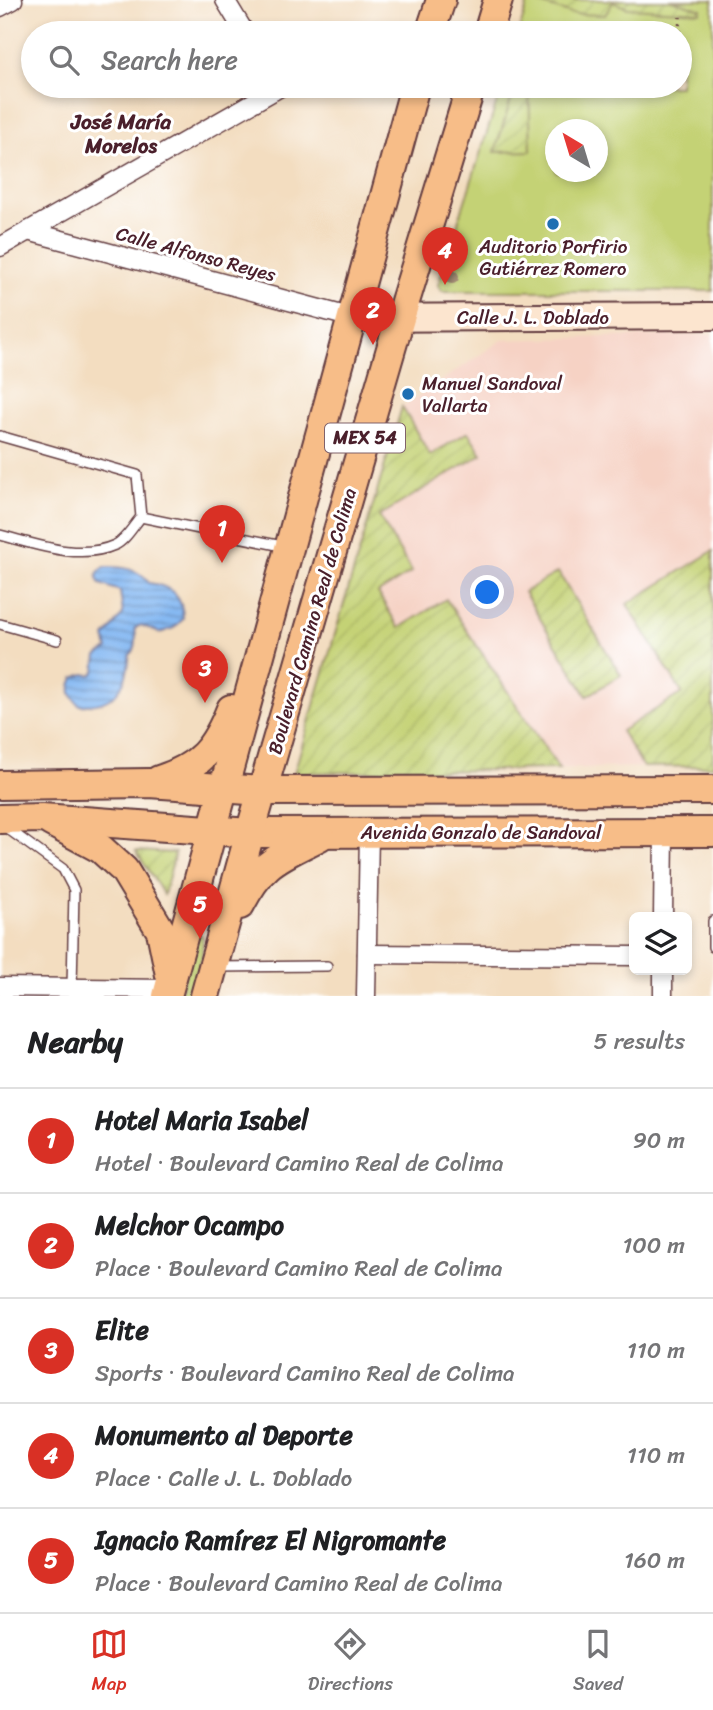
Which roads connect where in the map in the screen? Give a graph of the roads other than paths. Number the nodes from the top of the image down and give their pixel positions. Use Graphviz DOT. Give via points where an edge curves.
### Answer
graph roads {
  1 [pos="13,0"];
  2 [pos="225,0"];
  3 [pos="441,0"];
  4 [pos="498,0"];
  5 [pos="0,7"];
  6 [pos="238,21"];
  7 [pos="434,21"];
  8 [pos="492,21"];
  9 [pos="257,98"];
  10 [pos="412,98"];
  11 [pos="468,98"];
  12 [pos="28,231"];
  13 [pos="0,247"];
  14 [pos="713,316"];
  15 [pos="353,318"];
  16 [pos="400,318"];
  17 [pos="0,436"];
  18 [pos="141,517"];
  19 [pos="0,534"];
  20 [pos="288,548"];
  21 [pos="0,624"];
  22 [pos="267,630"];
  23 [pos="57,640"];
  24 [pos="149,783"];
  25 [pos="0,785"];
  26 [pos="223,788"];
  27 [pos="625,790"];
  28 [pos="713,790"];
  29 [pos="262,791"];
  30 [pos="42,818"];
  31 [pos="0,821"];
  32 [pos="211,830"];
  33 [pos="326,832"];
  34 [pos="369,832"];
  35 [pos="625,832"];
  36 [pos="664,832"];
  37 [pos="713,832"];
  38 [pos="250,833"];
  39 [pos="663,912"];
  40 [pos="713,921"];
  41 [pos="713,947"];
  42 [pos="367,954"];
  43 [pos="629,956"];
  44 [pos="215,963"];
  45 [pos="327,966"];
  46 [pos="663,975"];
  47 [pos="0,987"];
  48 [pos="72,988"];
  49 [pos="169,988"];
  50 [pos="205,996"];
  51 [pos="366,996"];
  52 [pos="663,996"];
  1 -- 5 [label="street"];
  2 -- 6 [label="street"];
  3 -- 7 [label="main road"];
  4 -- 8 [label="main road"];
  9 -- 12 [label="street"];
  10 -- 15 [label="main road, Boulevard Camino Real de Colima / MEX 54"];
  11 -- 16 [label="main road, Boulevard Camino Real de Colima / MEX 54" via="455,159"];
  12 -- 13 [label="street"];
  12 -- 15 [label="street, Calle Alfonso Reyes"];
  14 -- 16 [label="street, Calle J. L. Doblado"];
  15 -- 16 [label="street, Calle J. L. Doblado"];
  15 -- 20 [label="main road, Boulevard Camino Real de Colima / MEX 54"];
  16 -- 29 [label="main road, Boulevard Camino Real de Colima / MEX 54"];
  17 -- 18 [label="lane" via="136,475"];
  18 -- 19 [label="lane" via="117,545 96,550 65,551"];
  18 -- 20 [label="lane"];
  20 -- 22 [label="main road, Boulevard Camino Real de Colima / MEX 54"];
  21 -- 23 [label="lane"];
  22 -- 24 [label="main road" via="220,737 180,774"];
  22 -- 26 [label="main road, Boulevard Camino Real de Colima / MEX 54"];
  24 -- 25 [label="main road"];
  24 -- 26 [label="main road"];
  26 -- 29 [label="main road"];
  26 -- 32 [label="main road, Boulevard Camino Real de Colima / MEX 54"];
  27 -- 28 [label="main road"];
  27 -- 29 [label="main road"];
  27 -- 35 [label="main road"];
  29 -- 38 [label="main road, Boulevard Camino Real de Colima / MEX 54"];
  30 -- 31 [label="main road, Avenida Gonzalo de Sandoval"];
  30 -- 32 [label="main road, Avenida Gonzalo de Sandoval"];
  30 -- 49 [label="main road" via="102,849 124,870 162,930"];
  31 -- 48 [label="lane" via="63,869 74,890"];
  32 -- 38 [label="main road, Avenida Gonzalo de Sandoval"];
  32 -- 49 [label="main road, Boulevard Camino Real de Colima / MEX 54"];
  33 -- 34 [label="main road, Avenida Gonzalo de Sandoval"];
  33 -- 38 [label="main road, Avenida Gonzalo de Sandoval"];
  33 -- 44 [label="main road" via="276,858 252,881"];
  34 -- 35 [label="main road, Avenida Gonzalo de Sandoval"];
  34 -- 42 [label="street"];
  35 -- 36 [label="main road, Avenida Gonzalo de Sandoval"];
  36 -- 37 [label="main road, Avenida Gonzalo de Sandoval"];
  36 -- 39 [label="street"];
  38 -- 44 [label="main road, Boulevard Camino Real de Colima / MEX 54"];
  40 -- 41 [label="lane"];
  42 -- 43 [label="street"];
  42 -- 51 [label="street"];
  44 -- 45 [label="lane"];
  44 -- 50 [label="main road, Boulevard Camino Real de Colima / MEX 54"];
  46 -- 52 [label="street"];
  47 -- 48 [label="street"];
  48 -- 49 [label="street"];
}
